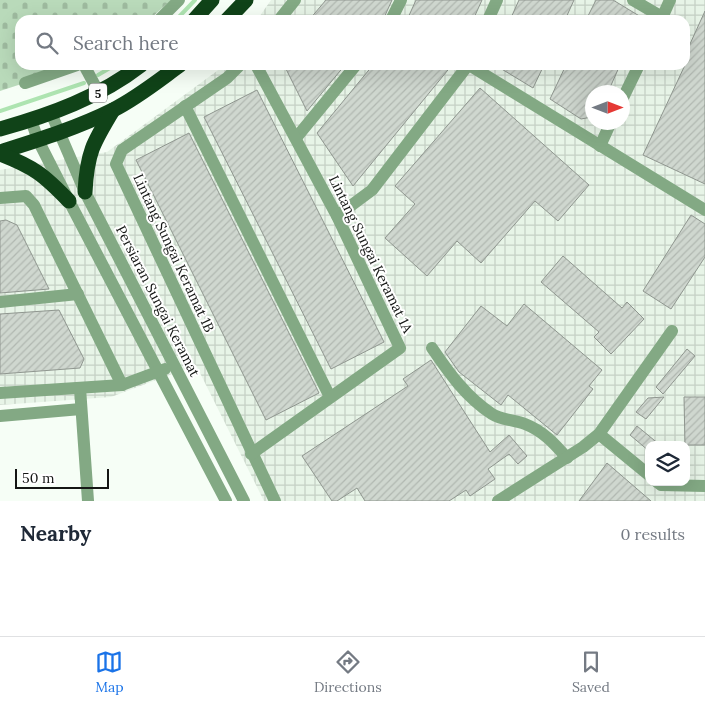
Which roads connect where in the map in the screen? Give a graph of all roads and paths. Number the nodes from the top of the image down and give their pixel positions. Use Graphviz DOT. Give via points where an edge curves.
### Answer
graph roads {
  1 [pos="179,0"];
  2 [pos="212,0"];
  3 [pos="246,0"];
  4 [pos="295,0"];
  5 [pos="401,0"];
  6 [pos="498,0"];
  7 [pos="633,0"];
  8 [pos="670,0"];
  9 [pos="164,15"];
  10 [pos="198,15"];
  11 [pos="232,15"];
  12 [pos="283,15"];
  13 [pos="394,15"];
  14 [pos="490,15"];
  15 [pos="656,15"];
  16 [pos="662,15"];
  17 [pos="63,70"];
  18 [pos="87,70"];
  19 [pos="134,70"];
  20 [pos="173,70"];
  21 [pos="235,70"];
  22 [pos="259,70"];
  23 [pos="352,70"];
  24 [pos="464,70"];
  25 [pos="476,70"];
  26 [pos="637,70"];
  27 [pos="25,83"];
  28 [pos="629,85"];
  29 [pos="99,93"];
  30 [pos="185,106"];
  31 [pos="113,110"];
  32 [pos="51,113"];
  33 [pos="31,120"];
  34 [pos="0,129"];
  35 [pos="608,130"];
  36 [pos="58,133"];
  37 [pos="296,138"];
  38 [pos="38,140"];
  39 [pos="600,146"];
  40 [pos="0,153"];
  41 [pos="85,192"];
  42 [pos="0,198"];
  43 [pos="69,201"];
  44 [pos="705,210"];
  45 [pos="337,216"];
  46 [pos="78,294"];
  47 [pos="0,302"];
  48 [pos="672,332"];
  49 [pos="432,348"];
  50 [pos="174,364"];
  51 [pos="159,373"];
  52 [pos="122,385"];
  53 [pos="80,388"];
  54 [pos="0,393"];
  55 [pos="330,398"];
  56 [pos="81,409"];
  57 [pos="0,416"];
  58 [pos="599,434"];
  59 [pos="251,454"];
  60 [pos="567,458"];
  61 [pos="645,472"];
  62 [pos="690,486"];
  63 [pos="705,486"];
  64 [pos="88,501"];
  65 [pos="226,501"];
  66 [pos="244,501"];
  67 [pos="275,501"];
  68 [pos="498,501"];
  1 -- 9 [label="street"];
  2 -- 10 [label="highway"];
  3 -- 11 [label="highway"];
  4 -- 12 [label="street"];
  5 -- 13 [label="street"];
  6 -- 14 [label="street"];
  7 -- 15 [label="street"];
  8 -- 16 [label="street"];
  17 -- 27 [label="street"];
  18 -- 29 [label="street"];
  19 -- 29 [label="highway, 5"];
  20 -- 31 [label="highway, 5"];
  21 -- 30 [label="street, Lintang Sungai Keramat 1B"];
  22 -- 37 [label="street, Lintang Sungai Keramat 1A"];
  23 -- 37 [label="street"];
  24 -- 45 [label="street" via="372,190"];
  25 -- 39 [label="street"];
  26 -- 28 [label="street"];
  29 -- 32 [label="highway, 5"];
  30 -- 55 [label="street"];
  30 -- 59 [label="street, Lintang Sungai Keramat 1B" via="122,150 116,164"];
  31 -- 36 [label="highway, 5"];
  31 -- 41 [label="highway" via="95,138 86,161"];
  32 -- 33 [label="highway, 5"];
  32 -- 36 [label="street, Persiaran Sungai Keramat"];
  33 -- 34 [label="highway, 5"];
  33 -- 38 [label="street"];
  35 -- 39 [label="street"];
  36 -- 38 [label="highway, 5"];
  36 -- 41 [label="street, Persiaran Sungai Keramat"];
  37 -- 45 [label="street, Lintang Sungai Keramat 1A"];
  38 -- 40 [label="highway, 5"];
  38 -- 43 [label="street"];
  39 -- 44 [label="street"];
  40 -- 43 [label="highway" via="42,173"];
  41 -- 50 [label="street, Persiaran Sungai Keramat"];
  42 -- 46 [label="street" via="26,196 34,205"];
  43 -- 51 [label="street"];
  45 -- 55 [label="street, Lintang Sungai Keramat 1A" via="400,348"];
  46 -- 47 [label="street"];
  46 -- 52 [label="street"];
  48 -- 58 [label="street"];
  49 -- 60 [label="street" via="469,396 494,415 525,424 548,436"];
  50 -- 51 [label="street"];
  50 -- 66 [label="street, Persiaran Sungai Keramat"];
  51 -- 52 [label="street"];
  51 -- 65 [label="street"];
  52 -- 53 [label="street"];
  53 -- 54 [label="street"];
  53 -- 56 [label="street"];
  55 -- 59 [label="street, Lintang Sungai Keramat 1A"];
  56 -- 57 [label="street"];
  56 -- 64 [label="street"];
  58 -- 60 [label="street"];
  58 -- 61 [label="street"];
  59 -- 67 [label="street, Lintang Sungai Keramat 1B"];
  60 -- 68 [label="street"];
  62 -- 63 [label="street"];
}
